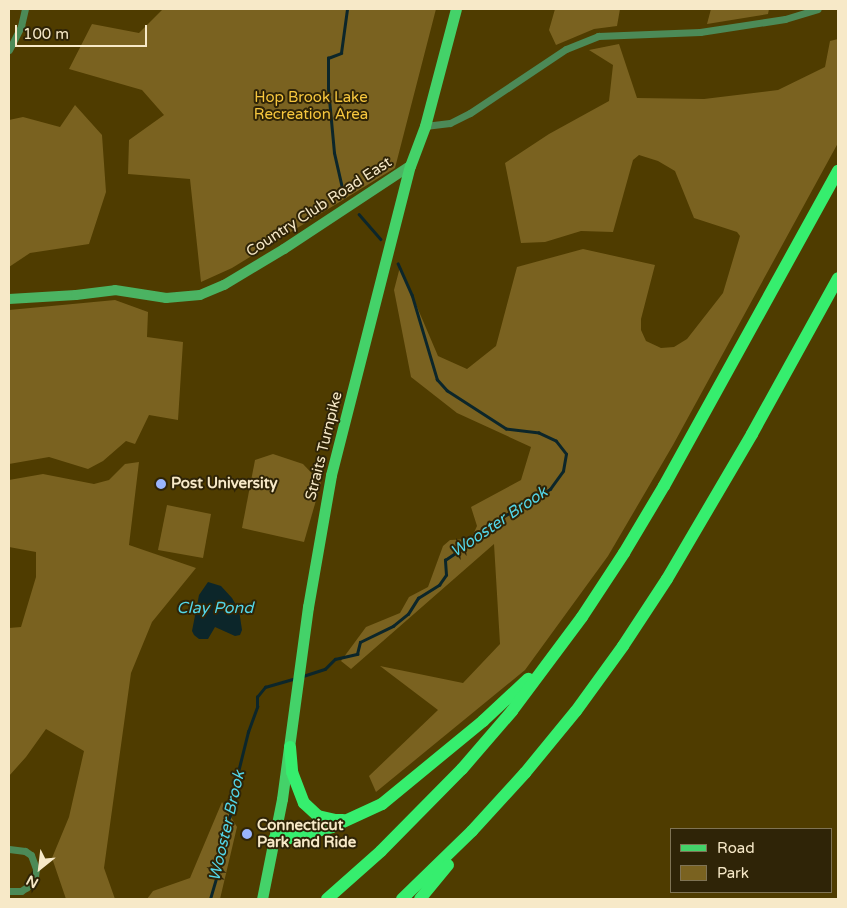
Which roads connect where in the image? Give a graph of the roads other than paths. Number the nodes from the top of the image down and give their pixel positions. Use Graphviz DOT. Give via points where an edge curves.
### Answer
graph roads {
  1 [pos="26,9"];
  2 [pos="456,9"];
  3 [pos="818,9"];
  4 [pos="9,50"];
  5 [pos="425,126"];
  6 [pos="410,166"];
  7 [pos="838,171"];
  8 [pos="838,278"];
  9 [pos="9,299"];
  10 [pos="582,617"];
  11 [pos="290,747"];
  12 [pos="525,773"];
  13 [pos="367,812"];
  14 [pos="275,838"];
  15 [pos="9,849"];
  16 [pos="9,891"];
  17 [pos="262,899"];
  18 [pos="327,899"];
  19 [pos="402,899"];
  20 [pos="420,899"];
  1 -- 4 [label="street"];
  2 -- 5 [label="main road, Straits Turnpike"];
  3 -- 5 [label="street" via="785,19 700,32 598,36 566,49 450,124"];
  5 -- 6 [label="main road, Straits Turnpike"];
  6 -- 9 [label="street, Country Club Road East" via="215,290 186,298 159,298 118,290"];
  6 -- 11 [label="main road, Straits Turnpike" via="331,475"];
  7 -- 10 [label="highway" via="664,486"];
  8 -- 12 [label="highway" via="667,579 600,679"];
  10 -- 13 [label="highway" via="501,706 397,794"];
  10 -- 18 [label="highway" via="512,711 462,769 380,852"];
  11 -- 13 [label="highway" via="296,784 310,810 334,820"];
  11 -- 14 [label="main road, Straits Turnpike"];
  12 -- 19 [label="highway" via="472,831"];
  12 -- 20 [label="highway"];
  13 -- 14 [label="highway" via="324,830 292,838"];
  14 -- 17 [label="main road, Straits Turnpike"];
  15 -- 16 [label="street" via="31,855 36,868 35,876 27,887"];
}
